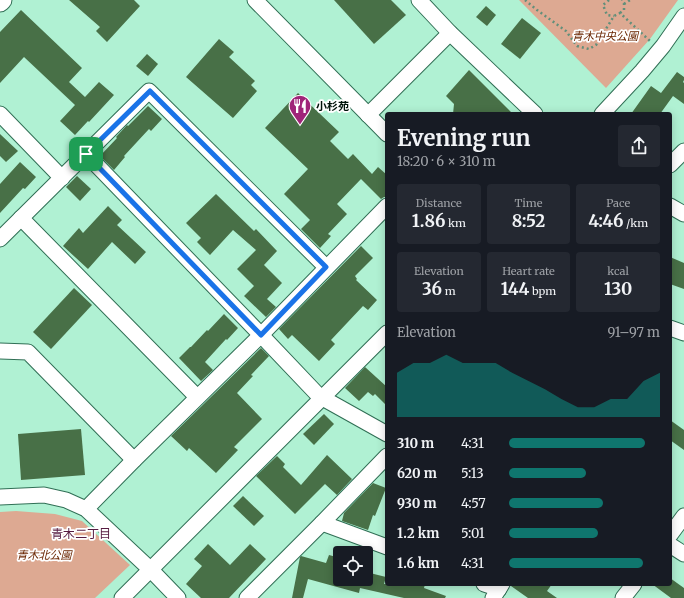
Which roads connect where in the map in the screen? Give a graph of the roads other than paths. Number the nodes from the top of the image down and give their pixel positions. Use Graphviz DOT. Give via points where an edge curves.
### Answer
graph roads {
  1 [pos="2,0"];
  2 [pos="255,0"];
  3 [pos="419,0"];
  4 [pos="0,2"];
  5 [pos="684,16"];
  6 [pos="450,33"];
  7 [pos="533,112"];
  8 [pos="604,112"];
  9 [pos="0,114"];
  10 [pos="368,115"];
  11 [pos="385,132"];
  12 [pos="684,151"];
  13 [pos="86,154"];
  14 [pos="672,163"];
  15 [pos="62,178"];
  16 [pos="672,207"];
  17 [pos="385,208"];
  18 [pos="684,214"];
  19 [pos="21,218"];
  20 [pos="0,239"];
  21 [pos="326,267"];
  22 [pos="261,335"];
  23 [pos="385,335"];
  24 [pos="0,351"];
  25 [pos="197,397"];
  26 [pos="322,398"];
  27 [pos="385,433"];
  28 [pos="385,458"];
  29 [pos="134,460"];
  30 [pos="0,497"];
  31 [pos="86,509"];
  32 [pos="684,516"];
  33 [pos="322,523"];
  34 [pos="672,532"];
  35 [pos="385,546"];
  36 [pos="672,546"];
  37 [pos="684,554"];
  38 [pos="151,570"];
  39 [pos="489,586"];
  40 [pos="632,586"];
  41 [pos="498,590"];
  42 [pos="122,598"];
  43 [pos="178,598"];
  44 [pos="247,598"];
  45 [pos="623,598"];
  1 -- 4 [label="main road"];
  2 -- 10 [label="street"];
  3 -- 6 [label="street"];
  5 -- 8 [label="street" via="642,71"];
  6 -- 7 [label="street"];
  6 -- 10 [label="street"];
  9 -- 15 [label="street"];
  10 -- 11 [label="street"];
  12 -- 14 [label="street"];
  13 -- 15 [label="street"];
  13 -- 21 [label="street" via="150,91"];
  13 -- 22 [label="street"];
  15 -- 19 [label="street"];
  16 -- 18 [label="street"];
  17 -- 21 [label="street"];
  19 -- 20 [label="street"];
  19 -- 25 [label="street"];
  21 -- 22 [label="street"];
  22 -- 25 [label="street"];
  22 -- 26 [label="street"];
  23 -- 26 [label="street"];
  24 -- 29 [label="street" via="28,352"];
  25 -- 29 [label="street"];
  26 -- 27 [label="street"];
  26 -- 38 [label="street"];
  28 -- 33 [label="street"];
  29 -- 31 [label="street"];
  30 -- 31 [label="street" via="44,495 66,500"];
  31 -- 38 [label="street"];
  32 -- 34 [label="street"];
  33 -- 35 [label="street"];
  33 -- 44 [label="street"];
  36 -- 37 [label="street"];
  38 -- 42 [label="street"];
  38 -- 43 [label="street"];
  39 -- 41 [label="street"];
  40 -- 45 [label="street"];
}
